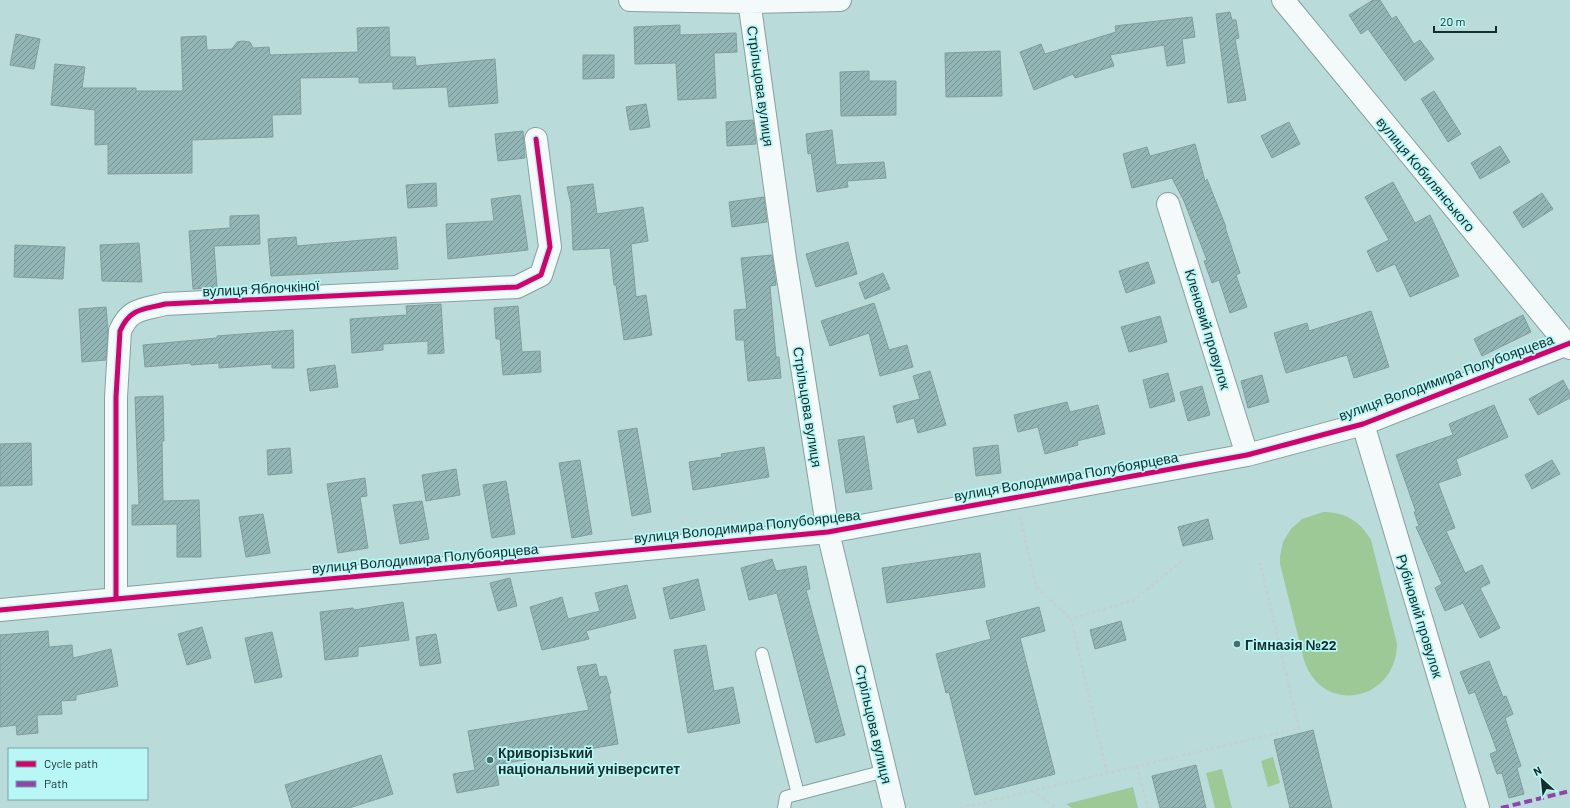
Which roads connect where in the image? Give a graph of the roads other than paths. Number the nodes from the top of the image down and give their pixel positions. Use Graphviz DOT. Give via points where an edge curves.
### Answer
graph roads {
  1 [pos="630,0"];
  2 [pos="840,0"];
  3 [pos="1283,0"];
  4 [pos="749,1"];
  5 [pos="536,139"];
  6 [pos="1168,204"];
  7 [pos="1569,345"];
  8 [pos="1363,424"];
  9 [pos="1247,455"];
  10 [pos="828,532"];
  11 [pos="116,598"];
  12 [pos="0,610"];
  13 [pos="762,654"];
  14 [pos="885,771"];
  15 [pos="798,794"];
  16 [pos="784,808"];
  17 [pos="894,808"];
  18 [pos="1478,808"];
  1 -- 4 [label="street"];
  2 -- 4 [label="street"];
  3 -- 7 [label="street, вулиця Кобилянського"];
  4 -- 10 [label="street, Стрільцова вулиця" via="785,259"];
  5 -- 11 [label="street, вулиця Яблочкіної" via="550,247 541,275 517,287 165,304 133,312 124,321 120,330 116,397"];
  6 -- 9 [label="street, Кленовий провулок"];
  7 -- 8 [label="street, вулиця Володимира Полубоярцева"];
  8 -- 9 [label="street, вулиця Володимира Полубоярцева"];
  8 -- 18 [label="street, Рубіновий провулок"];
  9 -- 10 [label="street, вулиця Володимира Полубоярцева"];
  10 -- 11 [label="street, вулиця Володимира Полубоярцева"];
  10 -- 14 [label="street, Стрільцова вулиця"];
  11 -- 12 [label="street, вулиця Володимира Полубоярцева"];
  13 -- 15 [label="lane"];
  14 -- 15 [label="lane"];
  14 -- 17 [label="street, Стрільцова вулиця"];
  15 -- 16 [label="lane" via="786,796"];
}
